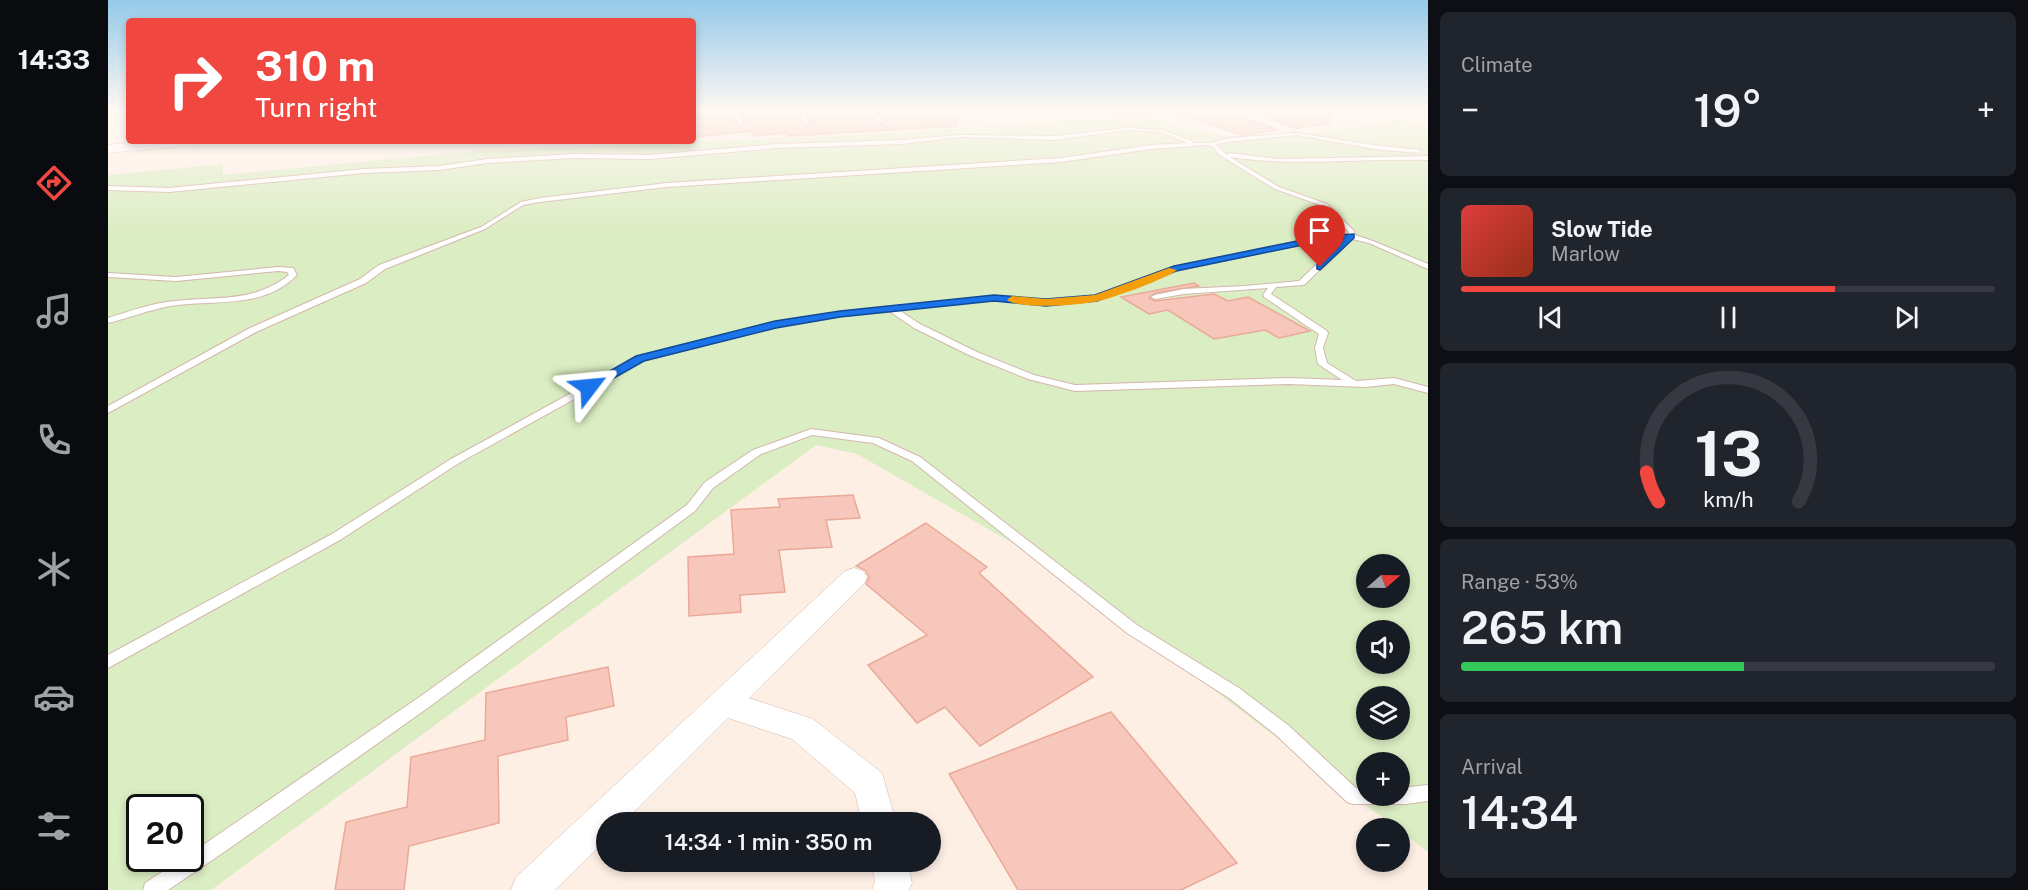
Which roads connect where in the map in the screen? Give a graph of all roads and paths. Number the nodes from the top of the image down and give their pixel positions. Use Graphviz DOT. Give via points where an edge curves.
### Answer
graph roads {
  1 [pos="713,152"];
  2 [pos="1128,152"];
  3 [pos="1212,152"];
  4 [pos="1220,153"];
  5 [pos="1428,158"];
  6 [pos="108,188"];
  7 [pos="1351,236"];
  8 [pos="1428,267"];
  9 [pos="108,275"];
  10 [pos="1274,285"];
  11 [pos="1155,297"];
  12 [pos="891,309"];
  13 [pos="108,321"];
  14 [pos="1354,384"];
  15 [pos="1428,390"];
  16 [pos="108,410"];
  17 [pos="854,578"];
  18 [pos="108,662"];
  19 [pos="722,703"];
  20 [pos="1428,793"];
  21 [pos="877,812"];
  22 [pos="892,872"];
  23 [pos="152,890"];
  24 [pos="529,890"];
  25 [pos="890,890"];
  1 -- 6 [label="lane" via="487,161 180,189"];
  2 -- 16 [label="lane" via="1061,160 667,185 520,204 483,228 382,267 354,286 253,330"];
  3 -- 4 [label="lane"];
  4 -- 5 [label="lane" via="1287,162"];
  4 -- 7 [label="lane" via="1278,188 1325,205 1352,232"];
  7 -- 8 [label="lane"];
  7 -- 10 [label="lane" via="1301,283"];
  7 -- 12 [label="lane" via="1322,238 1174,269 1097,298 1046,303 994,298"];
  9 -- 13 [label="lane" via="176,279 278,269 290,270 293,275 282,286 258,295 158,306"];
  10 -- 11 [label="lane" via="1245,291 1181,291"];
  10 -- 14 [label="lane" via="1267,295 1324,333 1319,348 1323,364"];
  12 -- 14 [label="lane" via="974,354 1031,377 1075,388 1289,381"];
  12 -- 18 [label="lane" via="775,325 640,359 455,461 336,537"];
  14 -- 15 [label="lane" via="1394,381"];
  17 -- 19 [label="street"];
  19 -- 21 [label="street" via="802,729 870,784"];
  19 -- 24 [label="street"];
  20 -- 23 [label="lane" via="1353,796 1250,705 1132,629 916,459 875,440 811,432 757,452 710,485 691,508 522,631 266,815"];
  22 -- 25 [label="street" via="894,883"];
}
